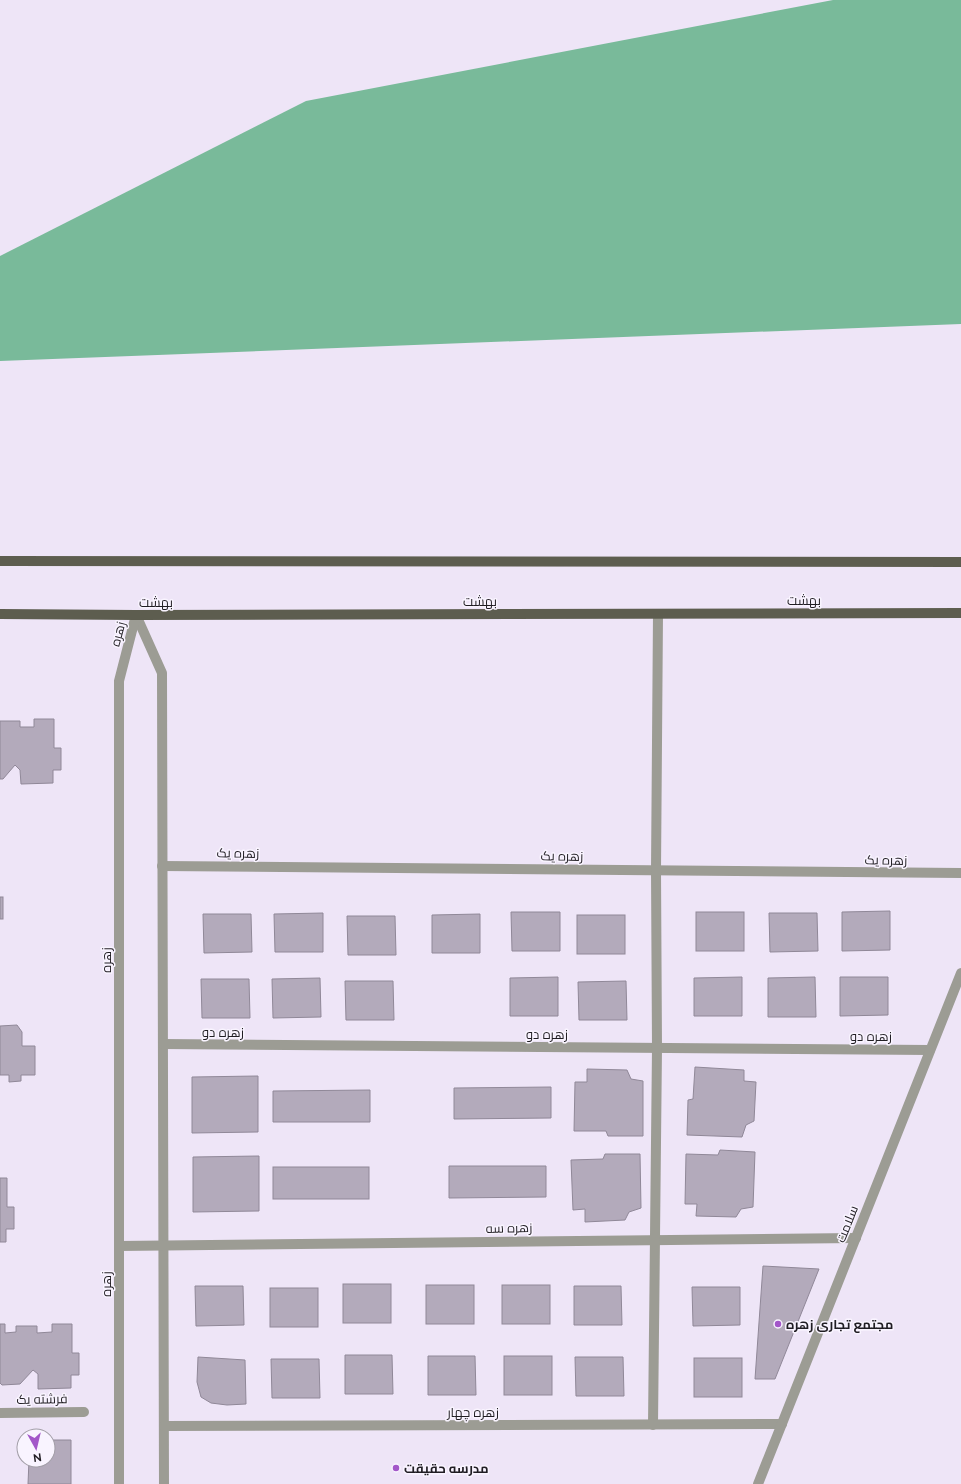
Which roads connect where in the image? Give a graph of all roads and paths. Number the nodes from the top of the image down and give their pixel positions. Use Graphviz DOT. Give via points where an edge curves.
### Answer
graph roads {
  1 [pos="0,561"];
  2 [pos="961,562"];
  3 [pos="961,613"];
  4 [pos="0,614"];
  5 [pos="658,614"];
  6 [pos="136,616"];
  7 [pos="162,866"];
  8 [pos="656,870"];
  9 [pos="961,873"];
  10 [pos="961,973"];
  11 [pos="163,1044"];
  12 [pos="657,1048"];
  13 [pos="930,1050"];
  14 [pos="856,1238"];
  15 [pos="654,1240"];
  16 [pos="163,1245"];
  17 [pos="119,1246"];
  18 [pos="0,1412"];
  19 [pos="84,1412"];
  20 [pos="782,1424"];
  21 [pos="653,1425"];
  22 [pos="164,1426"];
  23 [pos="119,1484"];
  24 [pos="164,1484"];
  25 [pos="758,1484"];
  1 -- 2 [label="main road"];
  3 -- 5 [label="main road, بهشت"];
  4 -- 6 [label="main road, بهشت"];
  5 -- 6 [label="main road, بهشت"];
  5 -- 8 [label="street"];
  6 -- 7 [label="street, زهره" via="162,672"];
  6 -- 17 [label="street, زهره" via="119,681"];
  7 -- 8 [label="street, زهره یک"];
  7 -- 11 [label="street, زهره"];
  8 -- 9 [label="street, زهره یک"];
  8 -- 12 [label="street"];
  10 -- 13 [label="street, سلامت"];
  11 -- 12 [label="street, زهره دو"];
  11 -- 16 [label="street, زهره"];
  12 -- 13 [label="street, زهره دو"];
  12 -- 15 [label="street"];
  13 -- 14 [label="street, سلامت"];
  14 -- 15 [label="street, زهره سه"];
  14 -- 20 [label="street, سلامت"];
  15 -- 16 [label="street, زهره سه"];
  15 -- 21 [label="street"];
  16 -- 17 [label="street, زهره سه"];
  16 -- 22 [label="street, زهره"];
  17 -- 23 [label="street, زهره"];
  18 -- 19 [label="street, فرشته یک"];
  20 -- 21 [label="street, زهره چهار"];
  20 -- 25 [label="street, سلامت"];
  21 -- 22 [label="street, زهره چهار"];
  22 -- 24 [label="street, زهره"];
}
